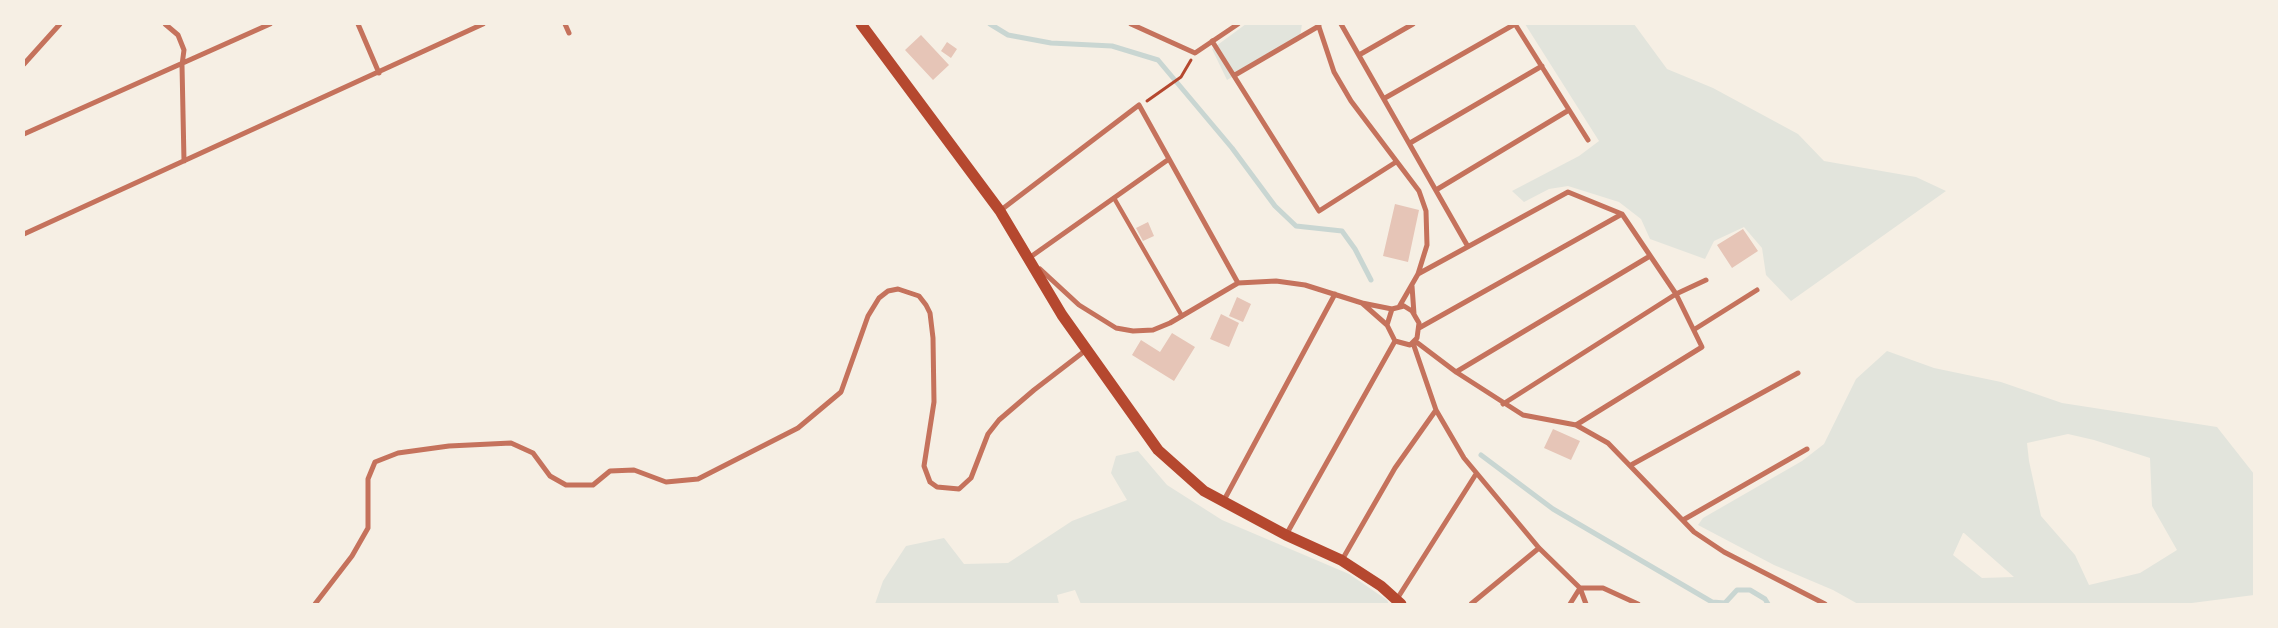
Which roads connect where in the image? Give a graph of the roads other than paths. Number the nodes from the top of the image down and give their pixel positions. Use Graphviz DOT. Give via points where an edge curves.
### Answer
graph roads {
  1 [pos="60,24"];
  2 [pos="164,24"];
  3 [pos="270,24"];
  4 [pos="358,24"];
  5 [pos="483,24"];
  6 [pos="565,24"];
  7 [pos="861,24"];
  8 [pos="1131,24"];
  9 [pos="1238,24"];
  10 [pos="1341,24"];
  11 [pos="1413,24"];
  12 [pos="1515,24"];
  13 [pos="1318,25"];
  14 [pos="569,33"];
  15 [pos="1212,41"];
  16 [pos="1359,55"];
  17 [pos="24,64"];
  18 [pos="182,65"];
  19 [pos="1542,66"];
  20 [pos="378,73"];
  21 [pos="1235,75"];
  22 [pos="1385,98"];
  23 [pos="1569,110"];
  24 [pos="24,134"];
  25 [pos="1588,140"];
  26 [pos="1410,143"];
  27 [pos="1169,159"];
  28 [pos="184,160"];
  29 [pos="1396,162"];
  30 [pos="1436,190"];
  31 [pos="1114,198"];
  32 [pos="1000,211"];
  33 [pos="1622,214"];
  34 [pos="24,234"];
  35 [pos="1467,245"];
  36 [pos="1650,256"];
  37 [pos="1029,258"];
  38 [pos="1418,274"];
  39 [pos="1706,280"];
  40 [pos="1238,283"];
  41 [pos="1412,286"];
  42 [pos="1758,290"];
  43 [pos="1335,294"];
  44 [pos="1676,294"];
  45 [pos="1362,303"];
  46 [pos="1399,307"];
  47 [pos="1392,309"];
  48 [pos="1414,314"];
  49 [pos="1182,316"];
  50 [pos="1388,325"];
  51 [pos="1419,328"];
  52 [pos="1695,329"];
  53 [pos="1395,341"];
  54 [pos="1414,342"];
  55 [pos="1086,350"];
  56 [pos="1456,372"];
  57 [pos="1798,373"];
  58 [pos="1502,404"];
  59 [pos="1436,410"];
  60 [pos="1576,426"];
  61 [pos="1806,449"];
  62 [pos="1631,465"];
  63 [pos="1476,474"];
  64 [pos="1223,503"];
  65 [pos="1682,520"];
  66 [pos="1286,535"];
  67 [pos="1539,548"];
  68 [pos="1341,560"];
  69 [pos="1580,588"];
  70 [pos="1399,602"];
  71 [pos="315,604"];
  72 [pos="1471,604"];
  73 [pos="1570,604"];
  74 [pos="1586,604"];
  75 [pos="1638,604"];
  76 [pos="1825,604"];
  1 -- 17 [label="street"];
  2 -- 18 [label="street" via="178,35 184,50"];
  3 -- 18 [label="street"];
  4 -- 20 [label="street"];
  5 -- 20 [label="street"];
  6 -- 14 [label="street"];
  7 -- 32 [label="main road"];
  8 -- 15 [label="street" via="1196,53"];
  9 -- 15 [label="street"];
  10 -- 16 [label="street"];
  11 -- 16 [label="street"];
  12 -- 19 [label="street"];
  12 -- 22 [label="street"];
  13 -- 21 [label="street"];
  13 -- 29 [label="street" via="1338,79 1351,102"];
  15 -- 21 [label="street"];
  16 -- 22 [label="street"];
  18 -- 24 [label="street"];
  18 -- 28 [label="street"];
  19 -- 23 [label="street"];
  19 -- 26 [label="street"];
  20 -- 28 [label="street"];
  21 -- 29 [label="street" via="1319,211"];
  22 -- 26 [label="street"];
  23 -- 25 [label="street"];
  23 -- 30 [label="street"];
  26 -- 30 [label="street"];
  27 -- 31 [label="street"];
  27 -- 32 [label="street" via="1139,105"];
  27 -- 40 [label="street"];
  28 -- 34 [label="street"];
  29 -- 38 [label="street" via="1419,191 1426,211 1426,245"];
  30 -- 35 [label="street"];
  31 -- 37 [label="street"];
  31 -- 49 [label="street"];
  32 -- 37 [label="main road"];
  33 -- 35 [label="street" via="1568,192"];
  33 -- 36 [label="street"];
  33 -- 51 [label="street"];
  35 -- 38 [label="street"];
  36 -- 44 [label="street"];
  36 -- 56 [label="street"];
  37 -- 49 [label="street" via="1056,286 1116,328 1153,330"];
  37 -- 55 [label="main road"];
  38 -- 41 [label="street"];
  39 -- 44 [label="street"];
  40 -- 43 [label="street" via="1276,281"];
  40 -- 49 [label="street"];
  41 -- 46 [label="street"];
  41 -- 48 [label="street"];
  42 -- 52 [label="street"];
  43 -- 45 [label="street"];
  43 -- 64 [label="street"];
  44 -- 52 [label="street"];
  44 -- 58 [label="street"];
  45 -- 47 [label="street"];
  45 -- 50 [label="street"];
  46 -- 47 [label="street"];
  46 -- 48 [label="street" via="1408,308"];
  47 -- 50 [label="street"];
  48 -- 51 [label="street"];
  50 -- 53 [label="street"];
  51 -- 54 [label="street"];
  52 -- 60 [label="street" via="1702,347"];
  53 -- 54 [label="street" via="1406,345"];
  53 -- 66 [label="street"];
  54 -- 56 [label="street"];
  54 -- 59 [label="street"];
  55 -- 64 [label="main road" via="1158,450 1189,479"];
  55 -- 71 [label="street" via="998,420 988,434 971,478 959,489 937,487 930,482 924,466 934,402 930,314 919,296 898,289 888,291 879,298 868,316 841,392 798,428 698,478 666,482 634,470 610,471 593,485 566,485 550,476 532,453 511,443 398,453 376,462 368,479 368,528 352,556"];
  56 -- 58 [label="street"];
  57 -- 62 [label="street"];
  58 -- 60 [label="street" via="1523,415"];
  59 -- 63 [label="street"];
  59 -- 68 [label="street" via="1395,468"];
  60 -- 62 [label="street" via="1608,443"];
  61 -- 65 [label="street"];
  62 -- 65 [label="street"];
  63 -- 67 [label="street"];
  63 -- 70 [label="street"];
  64 -- 66 [label="main road"];
  65 -- 76 [label="street" via="1724,552"];
  66 -- 68 [label="main road"];
  67 -- 69 [label="street"];
  67 -- 72 [label="street"];
  68 -- 70 [label="main road"];
  69 -- 73 [label="street"];
  69 -- 74 [label="street"];
  69 -- 75 [label="street" via="1603,588"];
}
